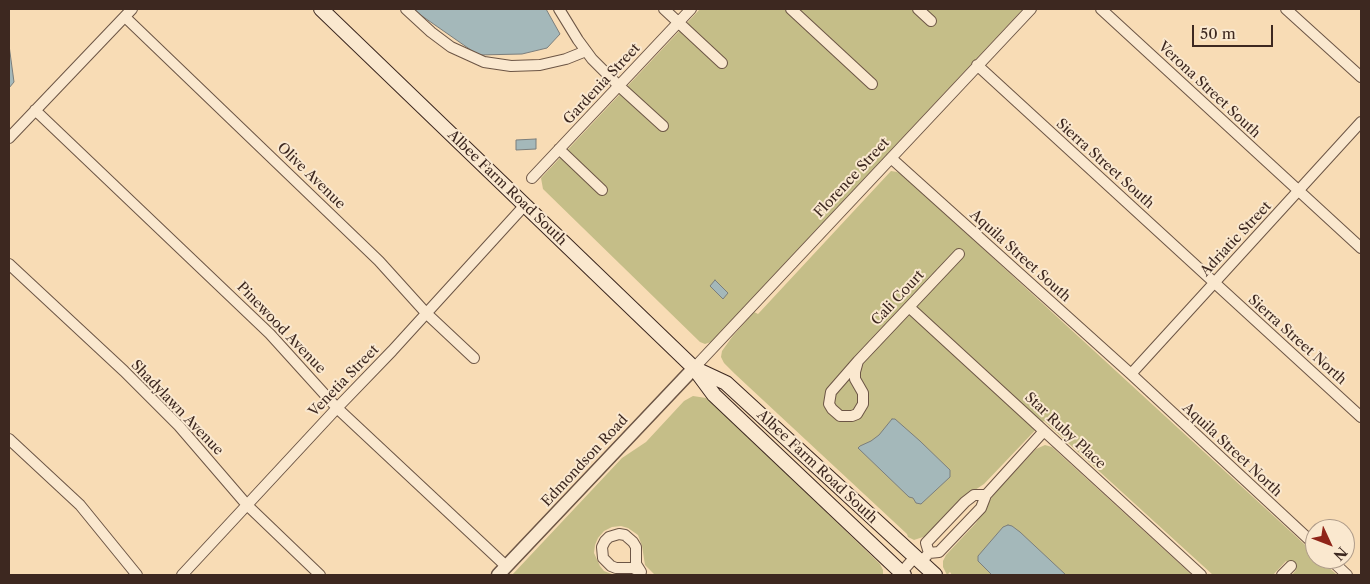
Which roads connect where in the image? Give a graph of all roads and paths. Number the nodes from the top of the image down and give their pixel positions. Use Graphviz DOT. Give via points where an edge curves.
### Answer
graph roads {
  1 [pos="321,9"];
  2 [pos="406,9"];
  3 [pos="560,9"];
  4 [pos="664,9"];
  5 [pos="691,9"];
  6 [pos="791,9"];
  7 [pos="918,9"];
  8 [pos="1031,9"];
  9 [pos="1102,9"];
  10 [pos="1286,9"];
  11 [pos="129,13"];
  12 [pos="931,21"];
  13 [pos="678,23"];
  14 [pos="586,51"];
  15 [pos="722,63"];
  16 [pos="977,65"];
  17 [pos="1361,77"];
  18 [pos="872,84"];
  19 [pos="619,86"];
  20 [pos="35,110"];
  21 [pos="1361,122"];
  22 [pos="663,126"];
  23 [pos="9,138"];
  24 [pos="559,149"];
  25 [pos="890,158"];
  26 [pos="532,178"];
  27 [pos="602,190"];
  28 [pos="1300,190"];
  29 [pos="525,205"];
  30 [pos="1361,248"];
  31 [pos="959,254"];
  32 [pos="9,264"];
  33 [pos="1215,283"];
  34 [pos="909,307"];
  35 [pos="426,313"];
  36 [pos="474,358"];
  37 [pos="858,361"];
  38 [pos="694,368"];
  39 [pos="1131,374"];
  40 [pos="337,408"];
  41 [pos="1361,417"];
  42 [pos="1044,431"];
  43 [pos="9,439"];
  44 [pos="986,495"];
  45 [pos="247,505"];
  46 [pos="949,519"];
  47 [pos="960,530"];
  48 [pos="1305,536"];
  49 [pos="925,565"];
  50 [pos="1291,566"];
  51 [pos="502,571"];
  52 [pos="642,574"];
  53 [pos="901,574"];
  54 [pos="137,575"];
  55 [pos="182,575"];
  56 [pos="320,575"];
  57 [pos="1202,575"];
  58 [pos="1282,575"];
  1 -- 29 [label="main road, Albee Farm Road South"];
  2 -- 14 [label="street" via="451,47 484,62 540,66"];
  3 -- 14 [label="street"];
  4 -- 13 [label="street"];
  5 -- 13 [label="street, Gardenia Street"];
  6 -- 18 [label="street"];
  7 -- 12 [label="street"];
  8 -- 16 [label="street, Florence Street"];
  9 -- 28 [label="street, Verona Street South"];
  10 -- 17 [label="street"];
  11 -- 20 [label="street"];
  11 -- 35 [label="street, Olive Avenue" via="379,261"];
  13 -- 15 [label="street"];
  13 -- 19 [label="street, Gardenia Street"];
  14 -- 19 [label="street"];
  16 -- 25 [label="street, Florence Street"];
  16 -- 33 [label="street, Sierra Street South"];
  19 -- 22 [label="street"];
  19 -- 24 [label="street, Gardenia Street"];
  20 -- 23 [label="street"];
  20 -- 40 [label="street, Pinewood Avenue" via="270,334"];
  21 -- 28 [label="street, Adriatic Street"];
  24 -- 26 [label="street, Gardenia Street"];
  24 -- 27 [label="street"];
  25 -- 38 [label="street, Florence Street"];
  25 -- 39 [label="street, Aquila Street South"];
  28 -- 30 [label="street, Verona Street South"];
  28 -- 33 [label="street, Adriatic Street"];
  29 -- 35 [label="street, Venetia Street"];
  29 -- 38 [label="main road, Albee Farm Road South"];
  31 -- 34 [label="street, Cali Court"];
  32 -- 45 [label="street, Shadylawn Avenue" via="179,426"];
  33 -- 39 [label="street, Adriatic Street"];
  33 -- 41 [label="street, Sierra Street North"];
  34 -- 37 [label="street, Cali Court"];
  34 -- 42 [label="street, Star Ruby Place"];
  35 -- 36 [label="street, Olive Avenue"];
  35 -- 40 [label="street, Venetia Street"];
  37 -- 37 [label="street, Cali Court" via="831,392 830,404 840,416 857,414 863,404 863,393 855,379"];
  38 -- 49 [label="main road, Albee Farm Road South" via="726,383"];
  38 -- 51 [label="street, Edmondson Road"];
  38 -- 53 [label="main road, Albee Farm Road South" via="714,395"];
  39 -- 48 [label="street, Aquila Street North"];
  40 -- 45 [label="street, Venetia Street"];
  40 -- 51 [label="street, Pinewood Avenue"];
  42 -- 44 [label="street"];
  42 -- 57 [label="street, Star Ruby Place"];
  43 -- 54 [label="street" via="80,505"];
  44 -- 46 [label="street" via="974,495"];
  44 -- 47 [label="street" via="981,508"];
  45 -- 55 [label="street, Venetia Street"];
  45 -- 56 [label="street, Shadylawn Avenue"];
  46 -- 47 [label="street"];
  46 -- 49 [label="street" via="926,543"];
  47 -- 49 [label="street"];
  49 -- 53 [label="street"];
  50 -- 58 [label="street"];
  52 -- 52 [label="street" via="636,564 633,542 625,535 609,537 602,547 606,563 616,568 629,567"];
}
